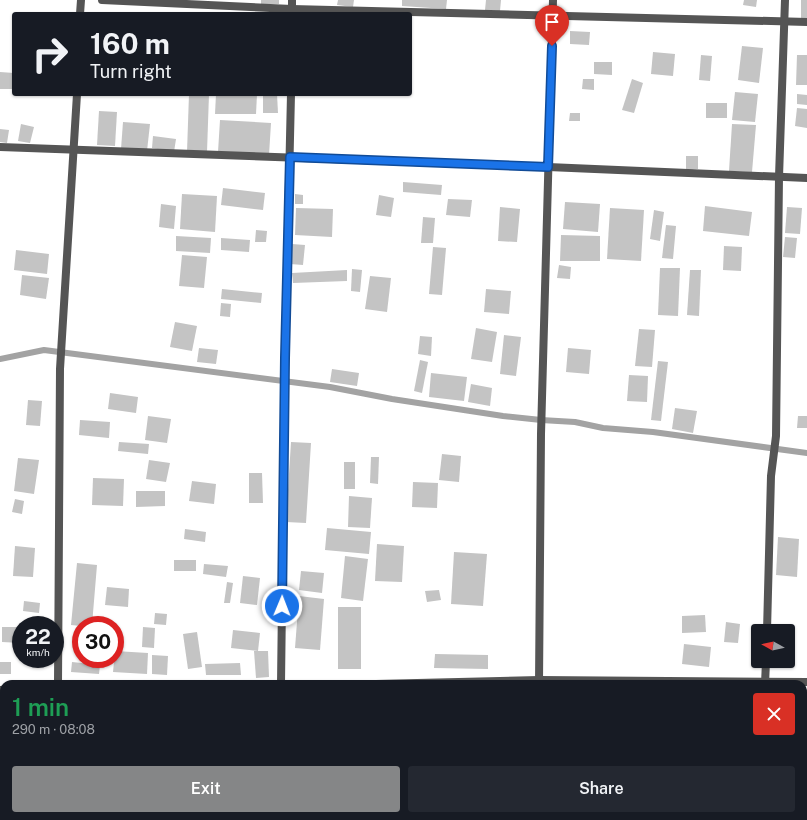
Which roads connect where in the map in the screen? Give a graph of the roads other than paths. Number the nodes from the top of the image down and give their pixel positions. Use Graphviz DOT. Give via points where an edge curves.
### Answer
graph roads {
  1 [pos="81,0"];
  2 [pos="102,0"];
  3 [pos="292,0"];
  4 [pos="553,0"];
  5 [pos="785,0"];
  6 [pos="292,11"];
  7 [pos="80,12"];
  8 [pos="357,12"];
  9 [pos="412,13"];
  10 [pos="553,15"];
  11 [pos="785,21"];
  12 [pos="807,22"];
  13 [pos="76,96"];
  14 [pos="291,96"];
  15 [pos="0,147"];
  16 [pos="74,151"];
  17 [pos="290,157"];
  18 [pos="548,167"];
  19 [pos="779,177"];
  20 [pos="807,178"];
  21 [pos="767,624"];
  22 [pos="766,668"];
  23 [pos="58,680"];
  24 [pos="282,680"];
  25 [pos="539,680"];
  26 [pos="765,680"];
  1 -- 7 [label="street"];
  2 -- 6 [label="street"];
  3 -- 6 [label="street"];
  4 -- 10 [label="street"];
  5 -- 11 [label="street"];
  6 -- 8 [label="street"];
  9 -- 10 [label="street"];
  10 -- 11 [label="street"];
  10 -- 18 [label="street"];
  11 -- 12 [label="street"];
  11 -- 19 [label="street"];
  13 -- 16 [label="street"];
  14 -- 17 [label="street"];
  15 -- 16 [label="street"];
  16 -- 17 [label="street"];
  16 -- 23 [label="street" via="60,369"];
  17 -- 18 [label="street"];
  17 -- 24 [label="street"];
  18 -- 19 [label="street"];
  18 -- 25 [label="street" via="541,434"];
  19 -- 20 [label="street"];
  19 -- 21 [label="street" via="776,436 771,476"];
  22 -- 26 [label="street"];
}
